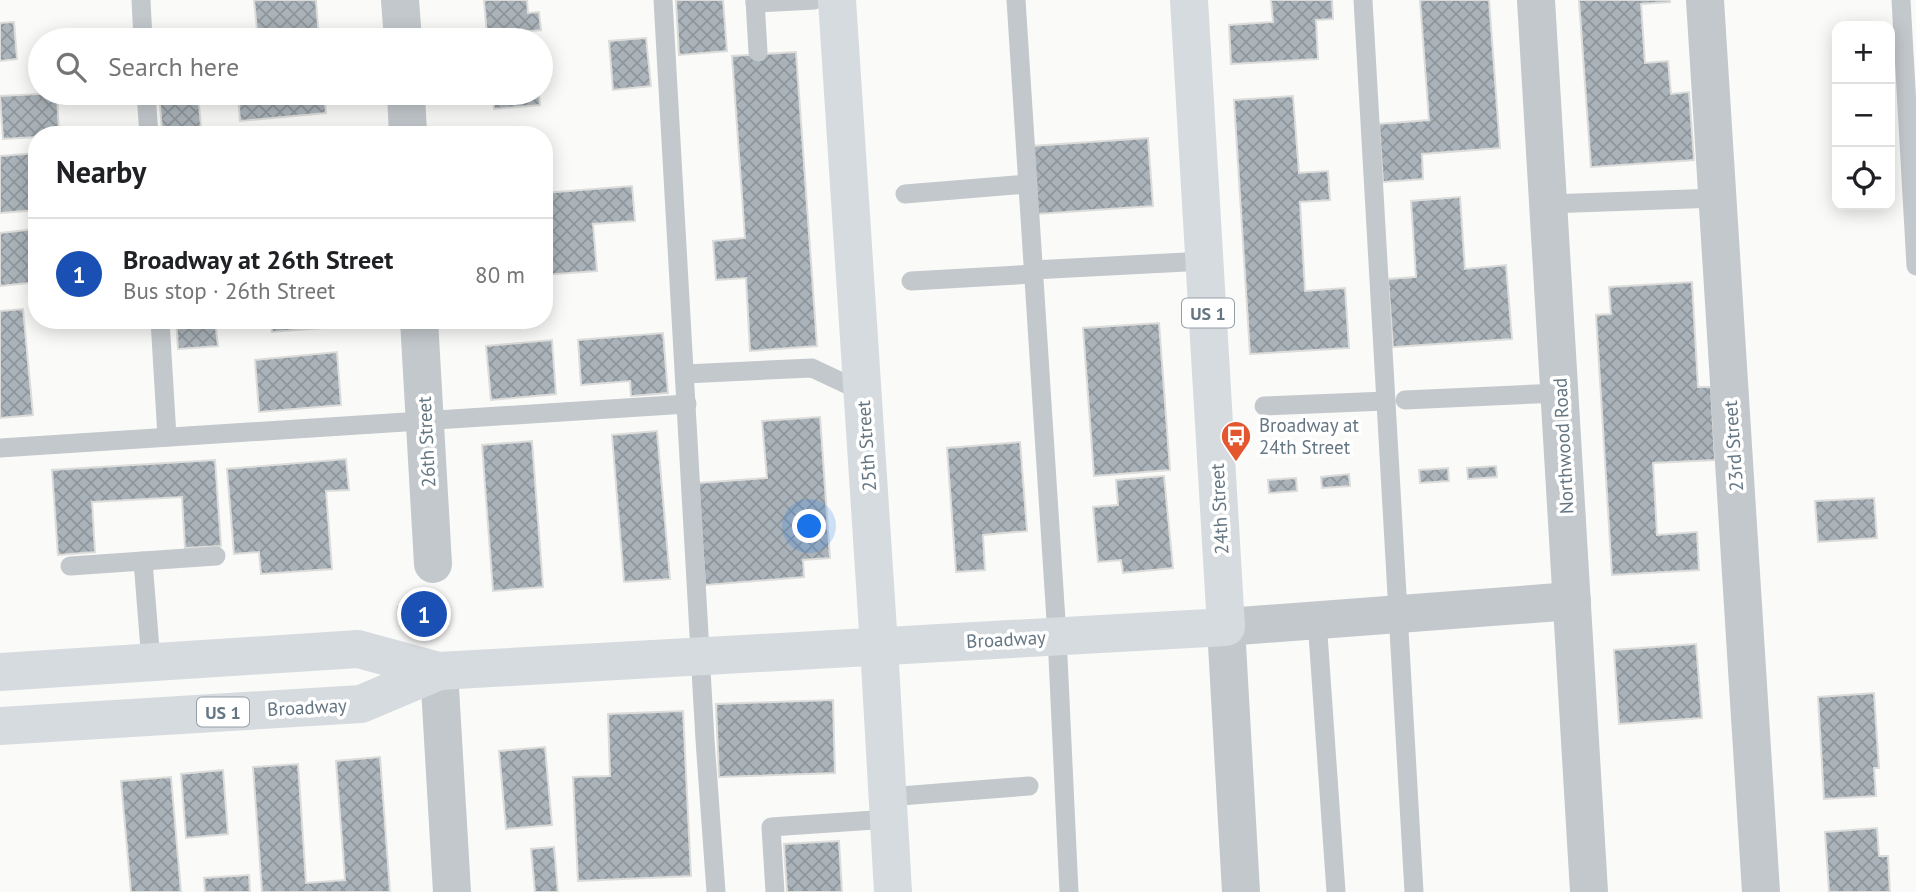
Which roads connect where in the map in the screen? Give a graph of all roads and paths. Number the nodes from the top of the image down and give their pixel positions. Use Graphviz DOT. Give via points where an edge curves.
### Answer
graph roads {
  1 [pos="141,0"];
  2 [pos="400,0"];
  3 [pos="663,0"];
  4 [pos="815,0"];
  5 [pos="837,0"];
  6 [pos="1016,0"];
  7 [pos="1189,0"];
  8 [pos="1363,0"];
  9 [pos="1536,0"];
  10 [pos="1705,0"];
  11 [pos="1901,0"];
  12 [pos="755,2"];
  13 [pos="142,28"];
  14 [pos="401,28"];
  15 [pos="758,52"];
  16 [pos="147,105"];
  17 [pos="407,105"];
  18 [pos="148,126"];
  19 [pos="408,126"];
  20 [pos="1028,184"];
  21 [pos="905,194"];
  22 [pos="1717,198"];
  23 [pos="1548,204"];
  24 [pos="1205,261"];
  25 [pos="1916,265"];
  26 [pos="1034,272"];
  27 [pos="911,281"];
  28 [pos="161,329"];
  29 [pos="420,329"];
  30 [pos="685,374"];
  31 [pos="863,393"];
  32 [pos="1559,393"];
  33 [pos="1396,400"];
  34 [pos="687,404"];
  35 [pos="1264,406"];
  36 [pos="425,422"];
  37 [pos="167,438"];
  38 [pos="0,448"];
  39 [pos="216,556"];
  40 [pos="143,561"];
  41 [pos="433,564"];
  42 [pos="70,566"];
  43 [pos="1572,601"];
  44 [pos="1398,613"];
  45 [pos="1317,620"];
  46 [pos="1226,626"];
  47 [pos="1057,636"];
  48 [pos="879,646"];
  49 [pos="701,657"];
  50 [pos="150,662"];
  51 [pos="0,671"];
  52 [pos="439,671"];
  53 [pos="0,726"];
  54 [pos="1029,786"];
  55 [pos="888,808"];
  56 [pos="453,892"];
  57 [pos="716,892"];
  58 [pos="775,892"];
  59 [pos="893,892"];
  60 [pos="1069,892"];
  61 [pos="1241,892"];
  62 [pos="1336,892"];
  63 [pos="1414,892"];
  64 [pos="1589,892"];
  65 [pos="1761,892"];
  1 -- 13 [label="lane"];
  2 -- 14 [label="street"];
  3 -- 30 [label="lane"];
  4 -- 12 [label="lane"];
  5 -- 31 [label="main road, 25th Street"];
  6 -- 20 [label="lane"];
  7 -- 24 [label="main road, 24th Street / US 1"];
  8 -- 33 [label="lane"];
  9 -- 23 [label="street, Northwood Road"];
  10 -- 22 [label="street, 23rd Street"];
  11 -- 25 [label="lane"];
  12 -- 15 [label="lane"];
  16 -- 18 [label="lane"];
  17 -- 19 [label="street"];
  20 -- 21 [label="lane"];
  20 -- 26 [label="lane"];
  22 -- 23 [label="lane"];
  22 -- 65 [label="street, 23rd Street"];
  23 -- 32 [label="street, Northwood Road"];
  24 -- 26 [label="lane"];
  24 -- 46 [label="main road, 24th Street / US 1"];
  26 -- 27 [label="lane"];
  26 -- 47 [label="lane"];
  28 -- 37 [label="lane"];
  29 -- 36 [label="street, 26th Street"];
  30 -- 31 [label="lane" via="812,368"];
  30 -- 34 [label="lane"];
  31 -- 48 [label="main road, 25th Street"];
  32 -- 33 [label="lane"];
  32 -- 43 [label="street, Northwood Road"];
  33 -- 35 [label="lane"];
  33 -- 44 [label="lane"];
  34 -- 36 [label="lane"];
  34 -- 49 [label="lane"];
  36 -- 37 [label="lane"];
  36 -- 41 [label="street, 26th Street"];
  37 -- 38 [label="lane"];
  39 -- 40 [label="lane"];
  40 -- 42 [label="lane"];
  40 -- 50 [label="lane"];
  43 -- 44 [label="street, Broadway"];
  43 -- 64 [label="street, Northwood Road"];
  44 -- 45 [label="street, Broadway"];
  44 -- 63 [label="lane"];
  45 -- 46 [label="street, Broadway"];
  45 -- 62 [label="lane"];
  46 -- 47 [label="main road, Broadway / US 1"];
  46 -- 61 [label="street, 24th Street"];
  47 -- 48 [label="main road, Broadway / US 1"];
  47 -- 60 [label="lane"];
  48 -- 49 [label="main road, Broadway / US 1"];
  48 -- 55 [label="main road, 25th Street"];
  49 -- 52 [label="main road, Broadway / US 1"];
  49 -- 57 [label="lane"];
  50 -- 51 [label="main road, Broadway / US 1"];
  50 -- 52 [label="main road, Broadway / US 1" via="358,649"];
  52 -- 53 [label="main road, Broadway / US 1" via="361,704"];
  52 -- 56 [label="street"];
  54 -- 55 [label="lane"];
  55 -- 58 [label="lane" via="771,827"];
  55 -- 59 [label="main road, 25th Street"];
}
